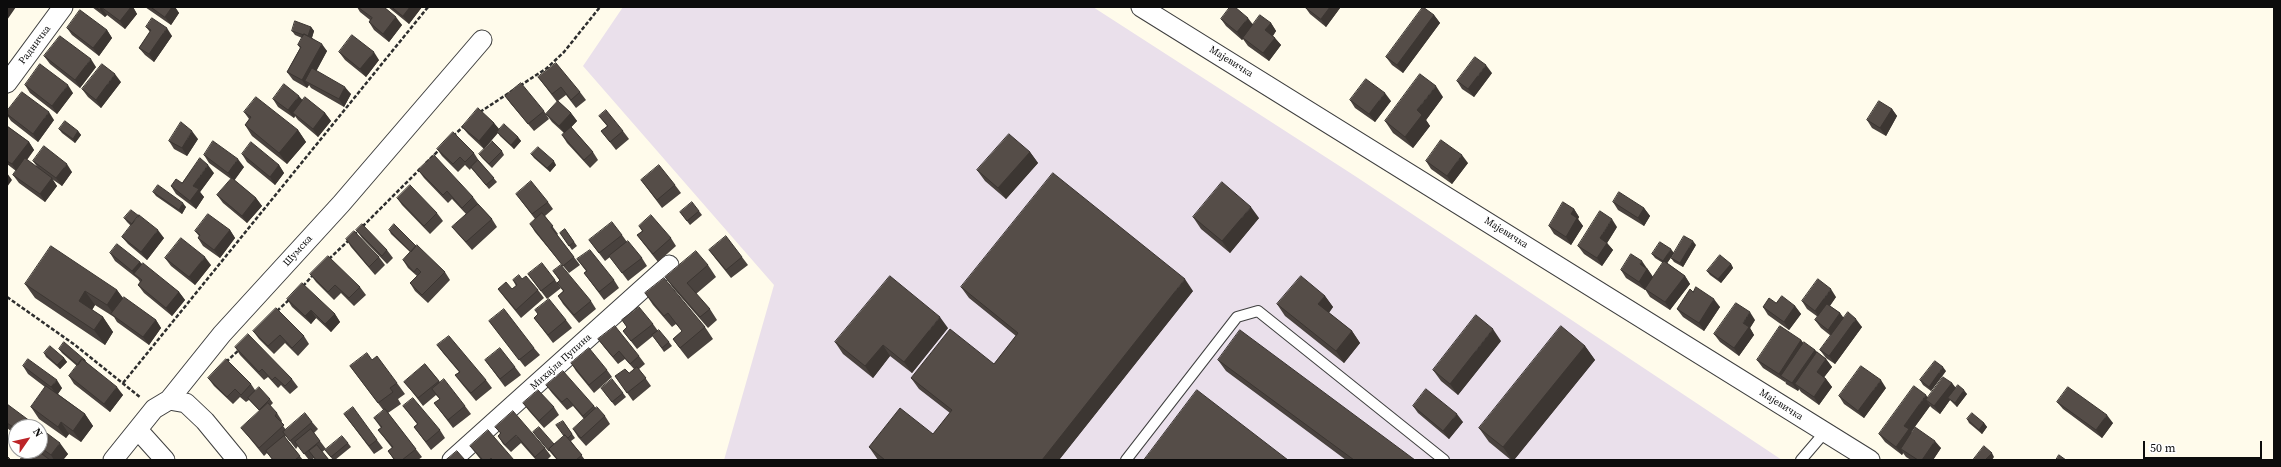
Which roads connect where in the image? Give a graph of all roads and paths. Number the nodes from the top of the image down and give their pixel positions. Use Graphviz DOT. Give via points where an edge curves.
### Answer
graph roads {
  1 [pos="63,7"];
  2 [pos="428,7"];
  3 [pos="600,7"];
  4 [pos="1141,7"];
  5 [pos="482,40"];
  6 [pos="7,83"];
  7 [pos="478,114"];
  8 [pos="466,124"];
  9 [pos="448,140"];
  10 [pos="443,146"];
  11 [pos="327,261"];
  12 [pos="670,265"];
  13 [pos="316,272"];
  14 [pos="300,289"];
  15 [pos="294,294"];
  16 [pos="7,297"];
  17 [pos="273,316"];
  18 [pos="246,343"];
  19 [pos="224,365"];
  20 [pos="123,383"];
  21 [pos="161,405"];
  22 [pos="138,430"];
  23 [pos="1825,432"];
  24 [pos="112,460"];
  25 [pos="165,460"];
  26 [pos="237,460"];
  27 [pos="452,460"];
  28 [pos="1126,460"];
  29 [pos="1444,460"];
  30 [pos="1801,460"];
  31 [pos="1870,460"];
  1 -- 6 [label="street, Радничка"];
  2 -- 20 [label="path"];
  3 -- 7 [label="path" via="564,52 546,68"];
  4 -- 23 [label="street, Мајевичка"];
  5 -- 21 [label="street, Шумска" via="341,204"];
  8 -- 9 [label="path"];
  10 -- 11 [label="path"];
  12 -- 27 [label="street, Михајла Пупина"];
  13 -- 14 [label="path"];
  15 -- 17 [label="path"];
  16 -- 20 [label="path"];
  18 -- 19 [label="path"];
  20 -- 21 [label="path"];
  21 -- 22 [label="street, Шумска"];
  21 -- 26 [label="street" via="186,403 205,421"];
  22 -- 24 [label="street, Шумска"];
  22 -- 25 [label="street"];
  23 -- 30 [label="lane"];
  23 -- 31 [label="street, Мајевичка"];
  28 -- 29 [label="lane" via="1237,317 1258,311"];
}
